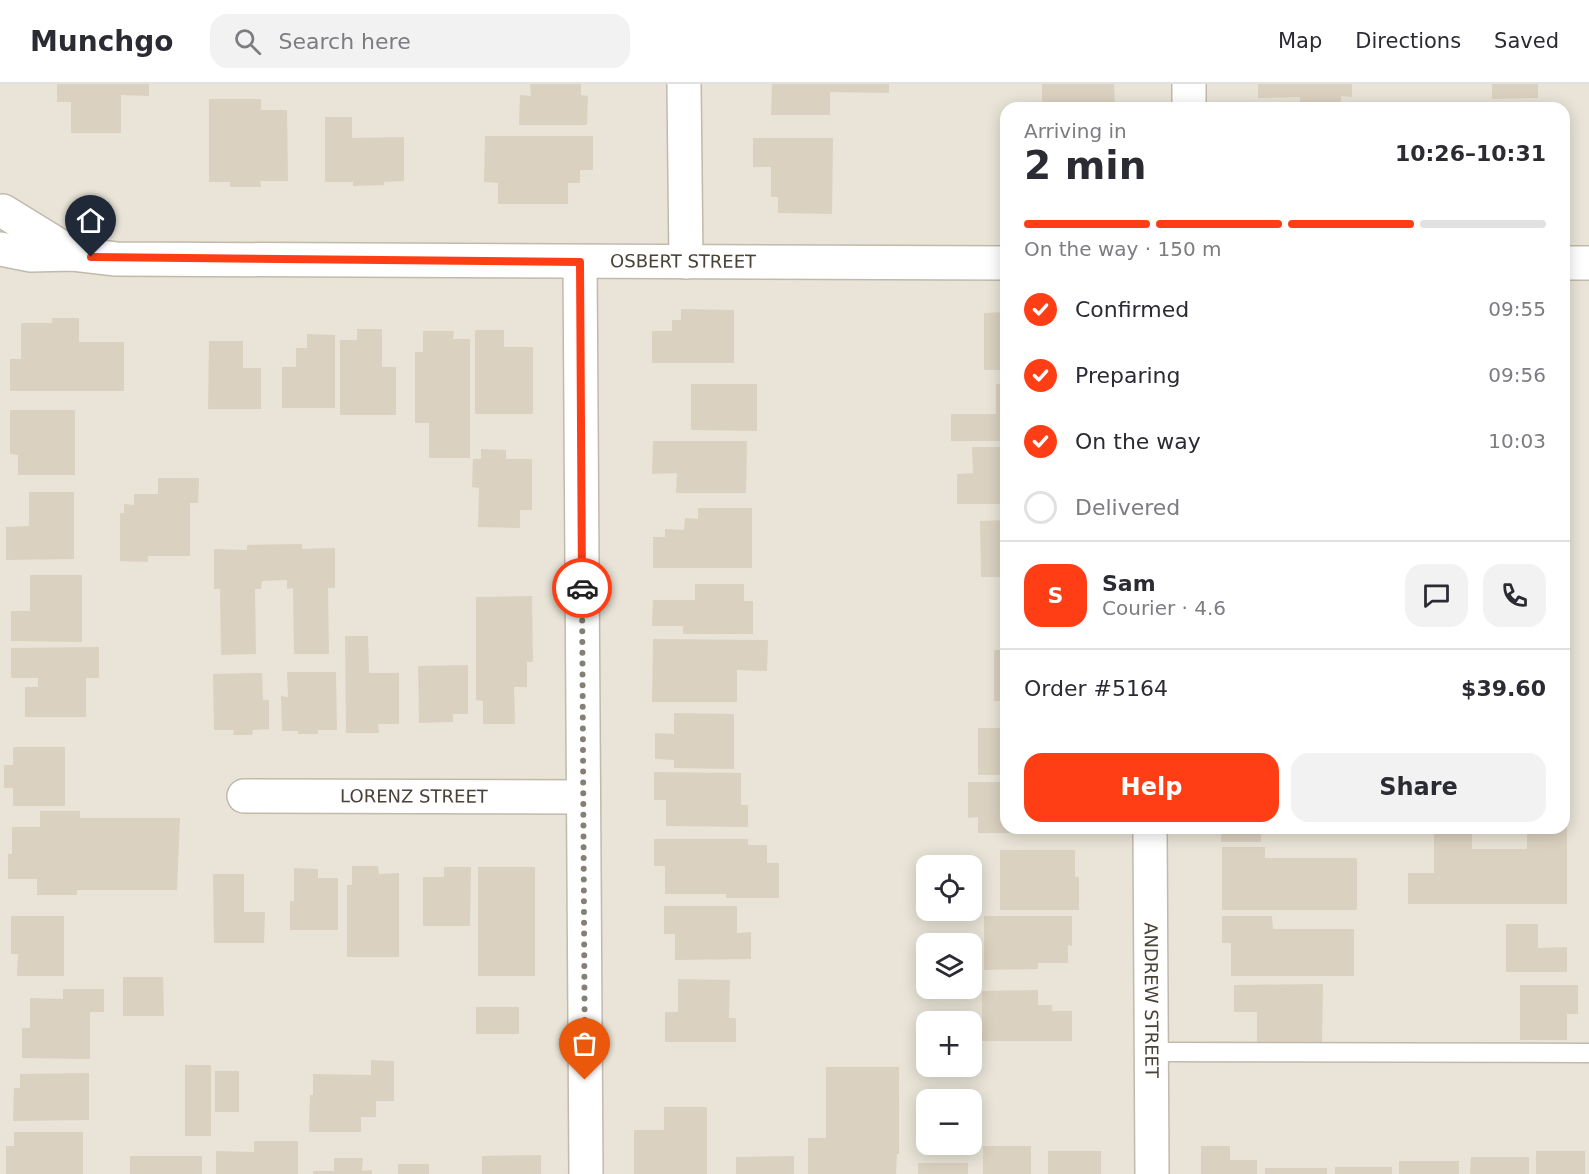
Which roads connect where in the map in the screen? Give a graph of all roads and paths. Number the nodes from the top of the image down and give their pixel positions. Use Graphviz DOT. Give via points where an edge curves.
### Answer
graph roads {
  1 [pos="684,84"];
  2 [pos="1189,84"];
  3 [pos="1189,102"];
  4 [pos="1,213"];
  5 [pos="0,249"];
  6 [pos="73,254"];
  7 [pos="580,262"];
  8 [pos="686,262"];
  9 [pos="1000,263"];
  10 [pos="1570,263"];
  11 [pos="1589,263"];
  12 [pos="244,796"];
  13 [pos="582,797"];
  14 [pos="1150,834"];
  15 [pos="1152,1052"];
  16 [pos="1589,1053"];
  17 [pos="586,1174"];
  18 [pos="1152,1174"];
  1 -- 8 [label="street"];
  2 -- 3 [label="street"];
  4 -- 6 [label="street, OSBERT STREET"];
  5 -- 6 [label="street, OSBERT STREET" via="30,255"];
  6 -- 7 [label="street, OSBERT STREET" via="116,259"];
  7 -- 8 [label="street, OSBERT STREET"];
  7 -- 13 [label="street"];
  8 -- 9 [label="street, OSBERT STREET"];
  10 -- 11 [label="street"];
  12 -- 13 [label="street, LORENZ STREET"];
  13 -- 17 [label="street"];
  14 -- 15 [label="street, ANDREW STREET"];
  15 -- 16 [label="lane"];
  15 -- 18 [label="street, ANDREW STREET"];
}
